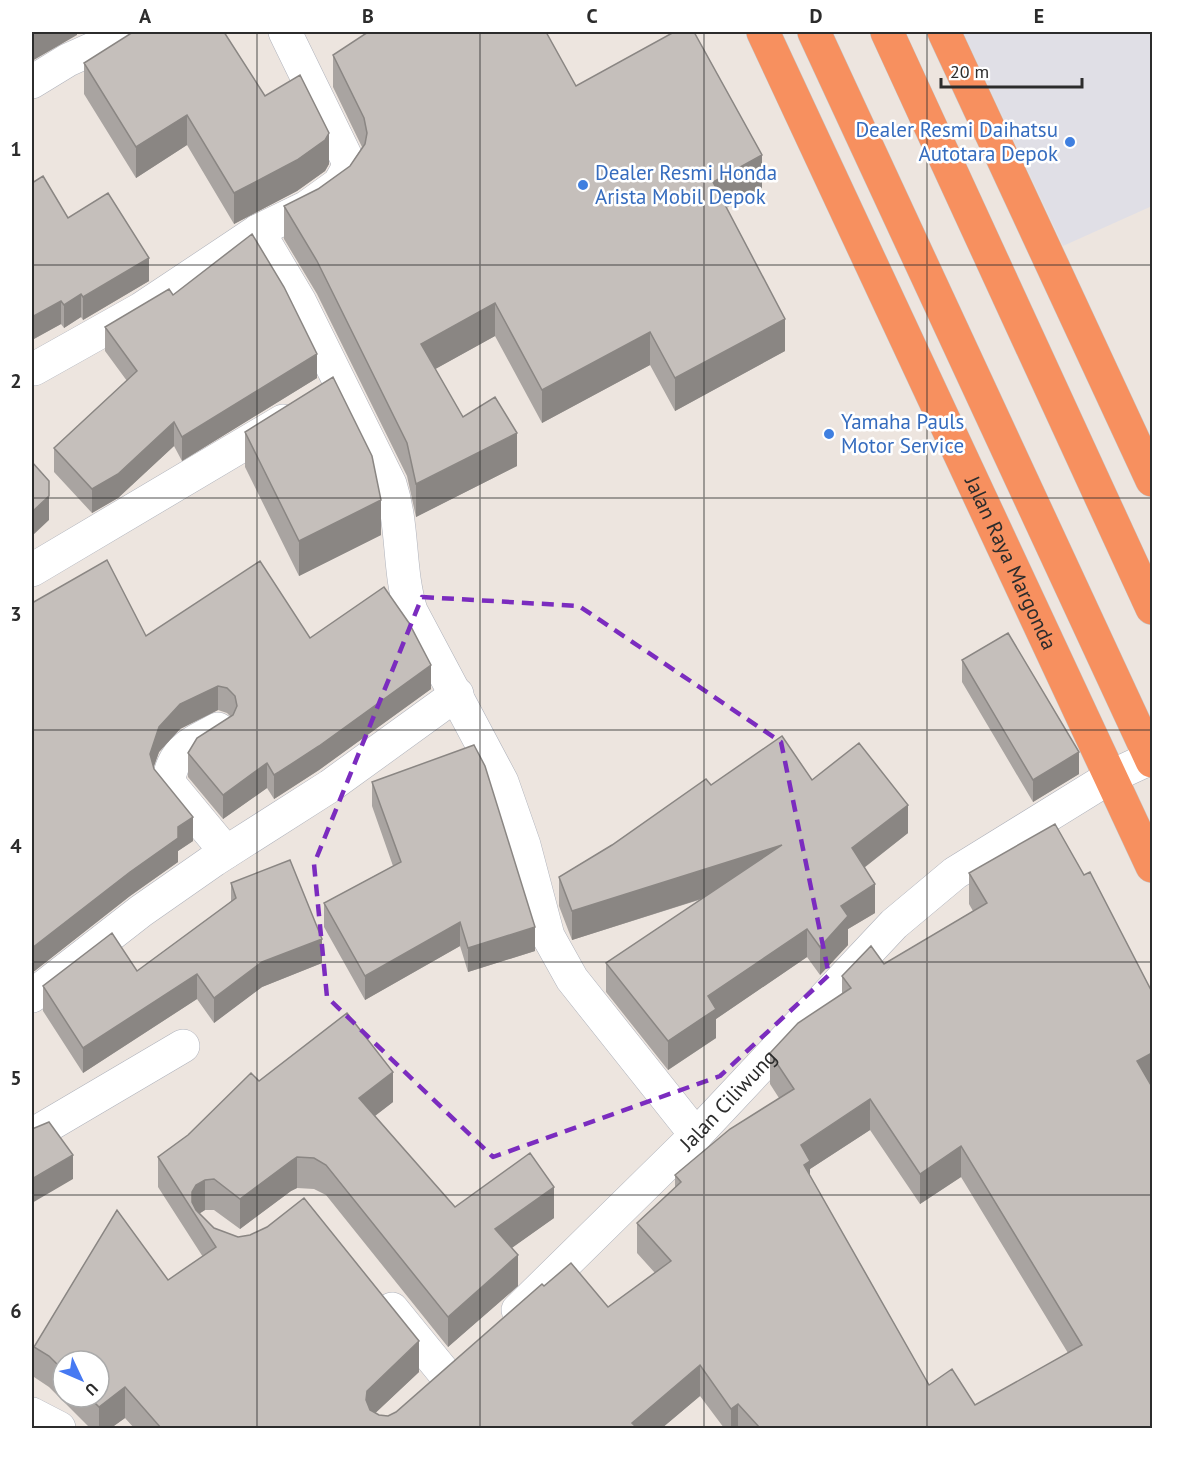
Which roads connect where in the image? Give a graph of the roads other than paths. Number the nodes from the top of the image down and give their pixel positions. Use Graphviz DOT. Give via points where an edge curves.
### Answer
graph roads {
  1 [pos="130,32"];
  2 [pos="285,32"];
  3 [pos="763,32"];
  4 [pos="814,32"];
  5 [pos="887,32"];
  6 [pos="944,32"];
  7 [pos="32,82"];
  8 [pos="258,231"];
  9 [pos="34,369"];
  10 [pos="323,396"];
  11 [pos="1152,480"];
  12 [pos="32,570"];
  13 [pos="1152,608"];
  14 [pos="458,694"];
  15 [pos="218,729"];
  16 [pos="1152,759"];
  17 [pos="1112,776"];
  18 [pos="226,852"];
  19 [pos="1152,866"];
  20 [pos="32,996"];
  21 [pos="183,1046"];
  22 [pos="32,1135"];
  23 [pos="696,1135"];
  24 [pos="374,1287"];
  25 [pos="496,1330"];
  26 [pos="471,1352"];
  27 [pos="445,1374"];
  28 [pos="419,1397"];
  29 [pos="32,1414"];
  30 [pos="59,1428"];
  1 -- 7 [label="street" via="68,60"];
  2 -- 8 [label="street" via="341,144 348,168 346,176 332,190"];
  3 -- 17 [label="highway, Jalan Raya Margonda"];
  4 -- 16 [label="highway"];
  5 -- 13 [label="highway"];
  6 -- 11 [label="highway"];
  8 -- 9 [label="street" via="141,309"];
  8 -- 10 [label="street" via="300,302"];
  10 -- 12 [label="street"];
  10 -- 14 [label="street" via="390,484 399,511 404,590 411,611"];
  14 -- 18 [label="street" via="330,786"];
  14 -- 23 [label="street" via="502,782 524,845 540,914 556,954"];
  15 -- 18 [label="street" via="184,747 171,765 168,782"];
  16 -- 17 [label="street, Jalan Ciliwung"];
  17 -- 19 [label="highway, Jalan Raya Margonda"];
  17 -- 23 [label="street, Jalan Ciliwung" via="955,873 894,924"];
  18 -- 20 [label="street" via="141,911"];
  21 -- 22 [label="street"];
  23 -- 25 [label="street, Jalan Ciliwung"];
  24 -- 27 [label="street"];
  26 -- 27 [label="street"];
  27 -- 28 [label="street"];
  29 -- 30 [label="street"];
}
